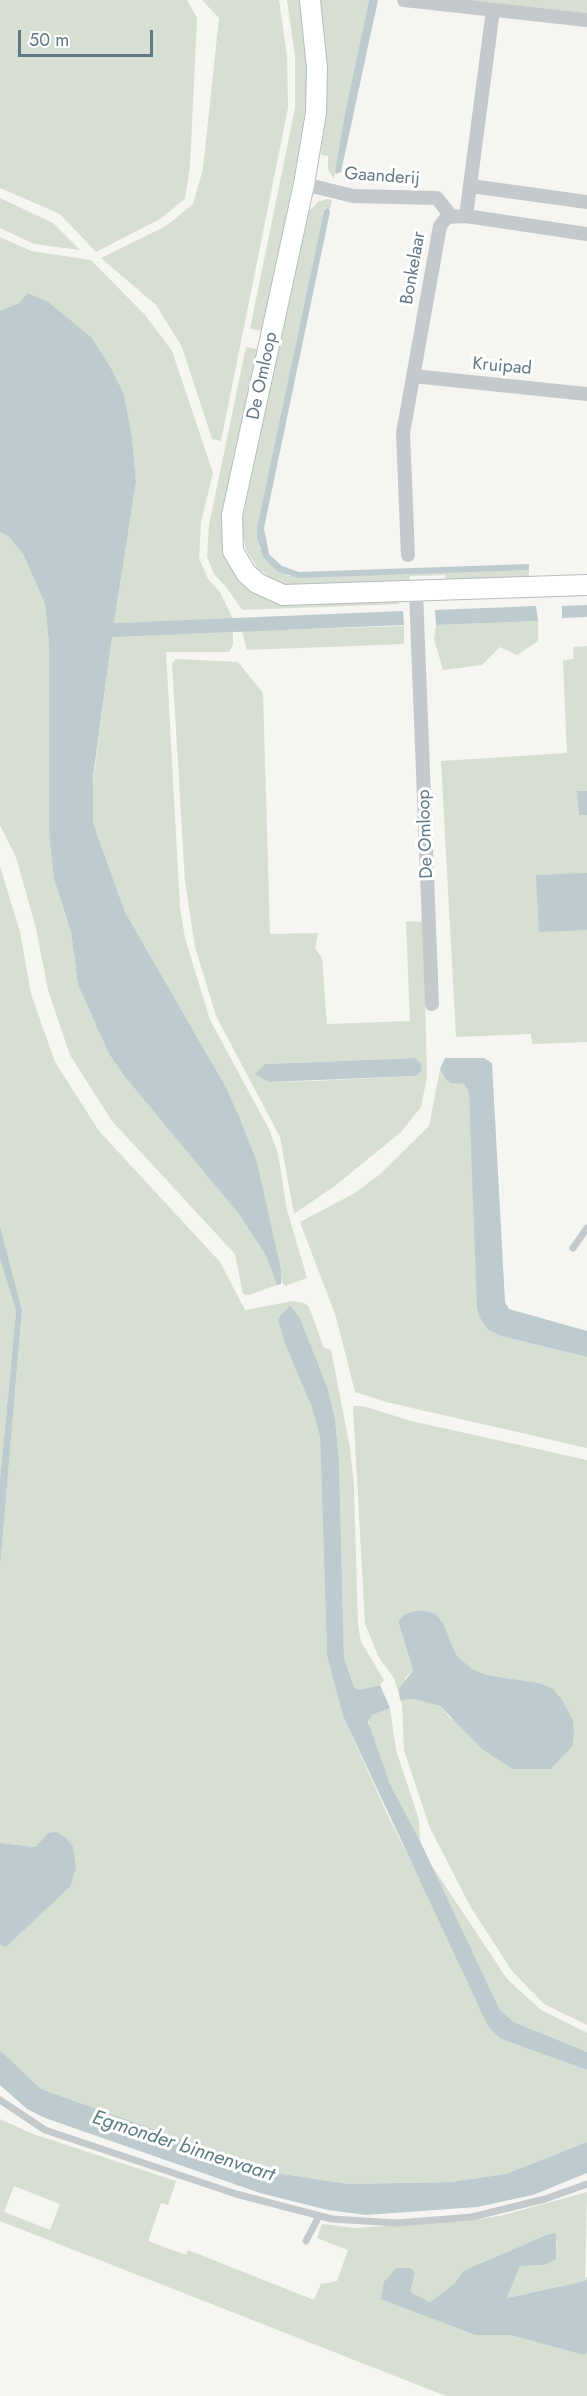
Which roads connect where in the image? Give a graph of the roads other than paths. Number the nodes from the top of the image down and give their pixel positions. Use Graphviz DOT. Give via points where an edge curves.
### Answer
graph roads {
  1 [pos="310,0"];
  2 [pos="404,0"];
  3 [pos="493,10"];
  4 [pos="587,20"];
  5 [pos="304,184"];
  6 [pos="471,186"];
  7 [pos="587,202"];
  8 [pos="450,215"];
  9 [pos="466,216"];
  10 [pos="587,234"];
  11 [pos="413,376"];
  12 [pos="587,394"];
  13 [pos="408,555"];
  14 [pos="587,585"];
  15 [pos="416,592"];
  16 [pos="432,1004"];
  17 [pos="587,1228"];
  18 [pos="573,1248"];
  19 [pos="0,2100"];
  20 [pos="587,2184"];
  21 [pos="319,2216"];
  22 [pos="306,2241"];
  1 -- 5 [label="street, De Omloop" via="317,91"];
  2 -- 3 [label="street"];
  3 -- 4 [label="street"];
  3 -- 6 [label="street"];
  5 -- 8 [label="street, Gaanderij" via="353,196 437,198"];
  5 -- 15 [label="street, De Omloop" via="232,515 233,551 256,583 283,596"];
  6 -- 7 [label="street"];
  6 -- 9 [label="street"];
  8 -- 9 [label="street, Bonkelaar"];
  8 -- 11 [label="street, Bonkelaar" via="439,232"];
  9 -- 10 [label="street"];
  11 -- 12 [label="street, Kruipad"];
  11 -- 13 [label="street, Bonkelaar" via="403,434"];
  14 -- 15 [label="street, De Omloop"];
  15 -- 16 [label="street, De Omloop"];
  17 -- 18 [label="lane"];
  19 -- 21 [label="lane" via="45,2130 236,2194"];
  20 -- 21 [label="lane" via="512,2209 472,2217 397,2223"];
  21 -- 22 [label="lane"];
}
